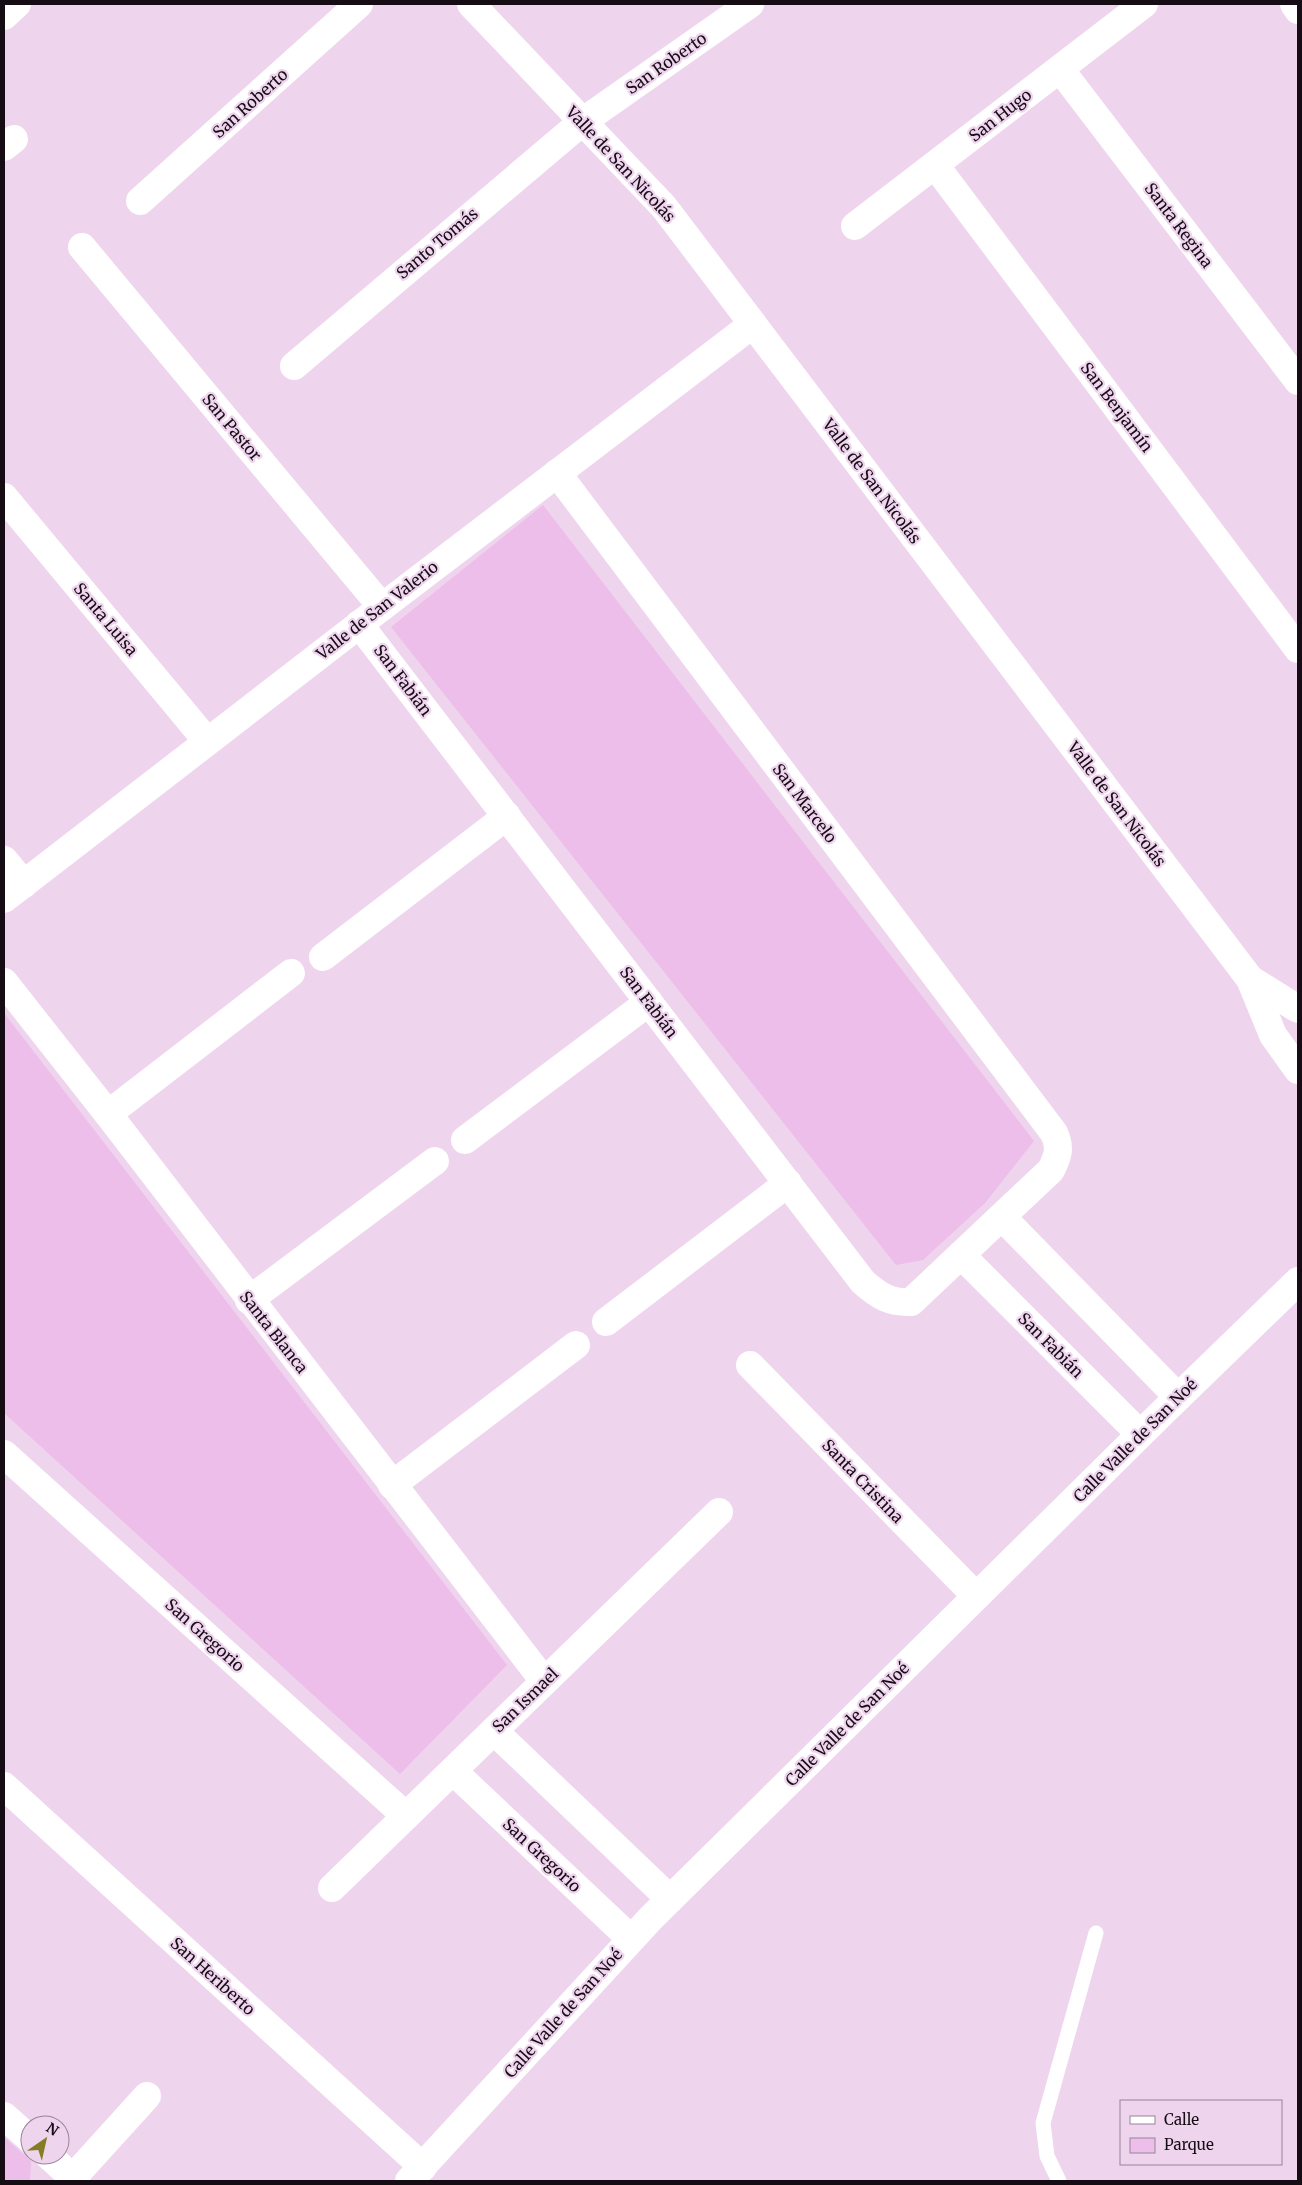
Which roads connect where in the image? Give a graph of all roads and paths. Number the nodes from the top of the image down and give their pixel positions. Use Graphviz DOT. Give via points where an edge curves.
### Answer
graph roads {
  1 [pos="17,4"];
  2 [pos="359,4"];
  3 [pos="471,4"];
  4 [pos="750,4"];
  5 [pos="1144,4"];
  6 [pos="1294,4"];
  7 [pos="1298,10"];
  8 [pos="4,16"];
  9 [pos="1060,68"];
  10 [pos="582,122"];
  11 [pos="935,165"];
  12 [pos="140,201"];
  13 [pos="855,226"];
  14 [pos="82,248"];
  15 [pos="753,324"];
  16 [pos="294,366"];
  17 [pos="1298,381"];
  18 [pos="556,473"];
  19 [pos="4,497"];
  20 [pos="382,607"];
  21 [pos="360,624"];
  22 [pos="1298,649"];
  23 [pos="208,741"];
  24 [pos="507,816"];
  25 [pos="4,860"];
  26 [pos="14,891"];
  27 [pos="323,957"];
  28 [pos="291,973"];
  29 [pos="1250,979"];
  30 [pos="4,982"];
  31 [pos="649,1002"];
  32 [pos="1298,1009"];
  33 [pos="1298,1070"];
  34 [pos="108,1114"];
  35 [pos="1054,1133"];
  36 [pos="465,1140"];
  37 [pos="435,1161"];
  38 [pos="788,1183"];
  39 [pos="1002,1217"];
  40 [pos="962,1255"];
  41 [pos="1298,1281"];
  42 [pos="249,1300"];
  43 [pos="606,1322"];
  44 [pos="576,1344"];
  45 [pos="750,1366"];
  46 [pos="1178,1397"];
  47 [pos="1140,1434"];
  48 [pos="4,1454"];
  49 [pos="392,1485"];
  50 [pos="719,1512"];
  51 [pos="976,1596"];
  52 [pos="544,1682"];
  53 [pos="494,1731"];
  54 [pos="453,1770"];
  55 [pos="4,1786"];
  56 [pos="406,1816"];
  57 [pos="332,1888"];
  58 [pos="670,1899"];
  59 [pos="1096,1933"];
  60 [pos="631,1939"];
  61 [pos="147,2096"];
  62 [pos="4,2116"];
  63 [pos="20,2130"];
  64 [pos="58,2165"];
  65 [pos="416,2174"];
  66 [pos="72,2180"];
  67 [pos="1059,2181"];
  1 -- 8 [label="street"];
  2 -- 12 [label="street, San Roberto"];
  3 -- 10 [label="street, Valle de San Nicolás"];
  4 -- 10 [label="street, San Roberto"];
  5 -- 9 [label="street, San Hugo"];
  6 -- 7 [label="street"];
  9 -- 11 [label="street, San Hugo"];
  9 -- 17 [label="street, Santa Regina"];
  10 -- 15 [label="street, Valle de San Nicolás" via="664,207"];
  10 -- 16 [label="street, Santo Tomás"];
  11 -- 13 [label="street, San Hugo"];
  11 -- 22 [label="street, San Benjamín"];
  14 -- 20 [label="street, San Pastor"];
  15 -- 18 [label="street, Valle de San Valerio"];
  15 -- 29 [label="street, Valle de San Nicolás"];
  18 -- 20 [label="street, Valle de San Valerio"];
  18 -- 35 [label="street, San Marcelo"];
  19 -- 23 [label="street, Santa Luisa"];
  20 -- 21 [label="street, Valle de San Valerio"];
  21 -- 23 [label="street, Valle de San Valerio"];
  21 -- 24 [label="street, San Fabián"];
  23 -- 26 [label="street, Valle de San Valerio"];
  24 -- 27 [label="street"];
  24 -- 31 [label="street, San Fabián"];
  25 -- 26 [label="street"];
  28 -- 34 [label="street"];
  29 -- 32 [label="street, Valle de San Nicolás"];
  29 -- 33 [label="street, Valle de San Nicolás" via="1273,1035"];
  30 -- 34 [label="street, Santa Blanca"];
  31 -- 36 [label="street"];
  31 -- 38 [label="street, San Fabián"];
  34 -- 42 [label="street, Santa Blanca"];
  35 -- 39 [label="street, San Fabián" via="1059,1155 1051,1170"];
  37 -- 42 [label="street"];
  38 -- 40 [label="street, San Fabián" via="863,1282 880,1297 911,1302"];
  38 -- 43 [label="street"];
  39 -- 40 [label="street, San Fabián"];
  39 -- 46 [label="street"];
  40 -- 47 [label="street, San Fabián"];
  41 -- 46 [label="street, Calle Valle de San Noé"];
  42 -- 49 [label="street, Santa Blanca"];
  44 -- 49 [label="street"];
  45 -- 51 [label="street, Santa Cristina"];
  46 -- 47 [label="street, Calle Valle de San Noé"];
  47 -- 51 [label="street, Calle Valle de San Noé"];
  48 -- 56 [label="street, San Gregorio"];
  49 -- 52 [label="street, Santa Blanca"];
  50 -- 52 [label="street, San Ismael"];
  51 -- 58 [label="street, Calle Valle de San Noé"];
  52 -- 53 [label="street, San Ismael"];
  53 -- 54 [label="street, San Ismael"];
  53 -- 58 [label="street"];
  54 -- 56 [label="street, San Ismael"];
  54 -- 60 [label="street, San Gregorio"];
  55 -- 65 [label="street, San Heriberto"];
  56 -- 57 [label="street, San Ismael"];
  58 -- 60 [label="street, Calle Valle de San Noé"];
  59 -- 67 [label="lane" via="1043,2123 1047,2156"];
  60 -- 65 [label="street, Calle Valle de San Noé"];
  61 -- 66 [label="street"];
  62 -- 63 [label="street"];
  64 -- 66 [label="street"];
}
